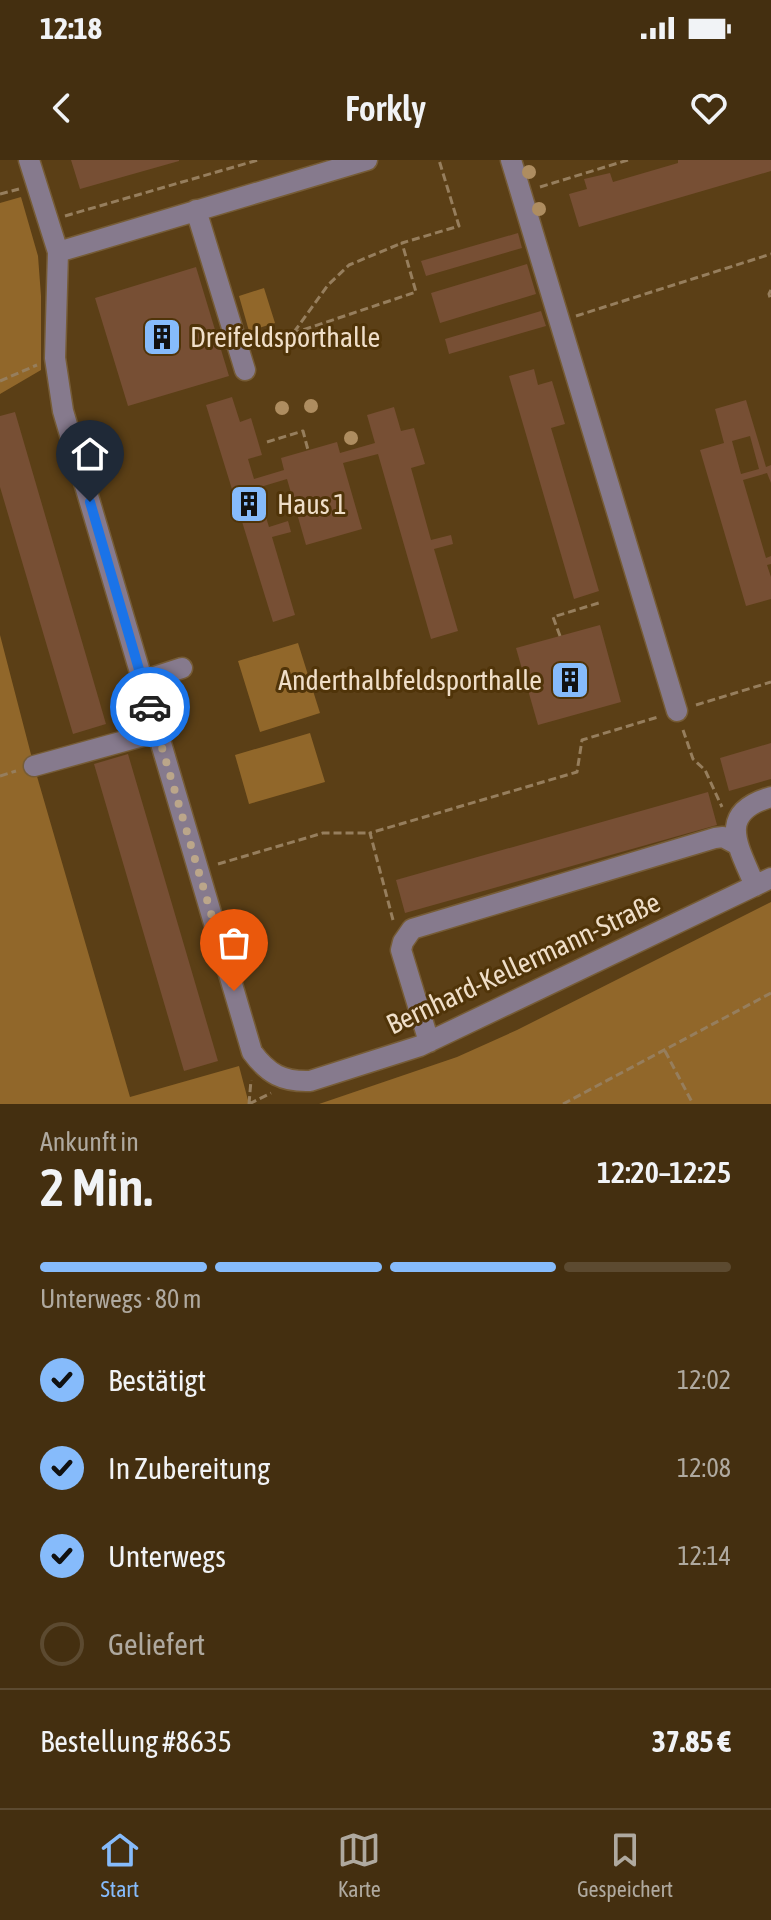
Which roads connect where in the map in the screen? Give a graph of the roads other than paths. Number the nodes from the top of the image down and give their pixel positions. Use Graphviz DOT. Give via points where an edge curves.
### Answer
graph roads {
  1 [pos="29,160"];
  2 [pos="367,160"];
  3 [pos="511,160"];
  4 [pos="196,210"];
  5 [pos="58,252"];
  6 [pos="242,361"];
  7 [pos="182,668"];
  8 [pos="142,681"];
  9 [pos="677,711"];
  10 [pos="157,732"];
  11 [pos="34,766"];
  12 [pos="771,797"];
  13 [pos="736,839"];
  14 [pos="763,882"];
  15 [pos="429,1042"];
  1 -- 5 [label="street"];
  2 -- 4 [label="street"];
  3 -- 9 [label="street"];
  4 -- 5 [label="street"];
  4 -- 6 [label="street"];
  5 -- 8 [label="street" via="55,358 63,411"];
  7 -- 8 [label="street"];
  8 -- 10 [label="street"];
  10 -- 11 [label="street"];
  10 -- 15 [label="street, Bernhard-Kellermann-Straße" via="252,1052 263,1068 293,1082 310,1081"];
  12 -- 13 [label="street" via="744,810 736,822"];
  13 -- 14 [label="street"];
  13 -- 15 [label="street" via="715,838 412,929 401,950"];
  14 -- 15 [label="street, Bernhard-Kellermann-Straße"];
}
